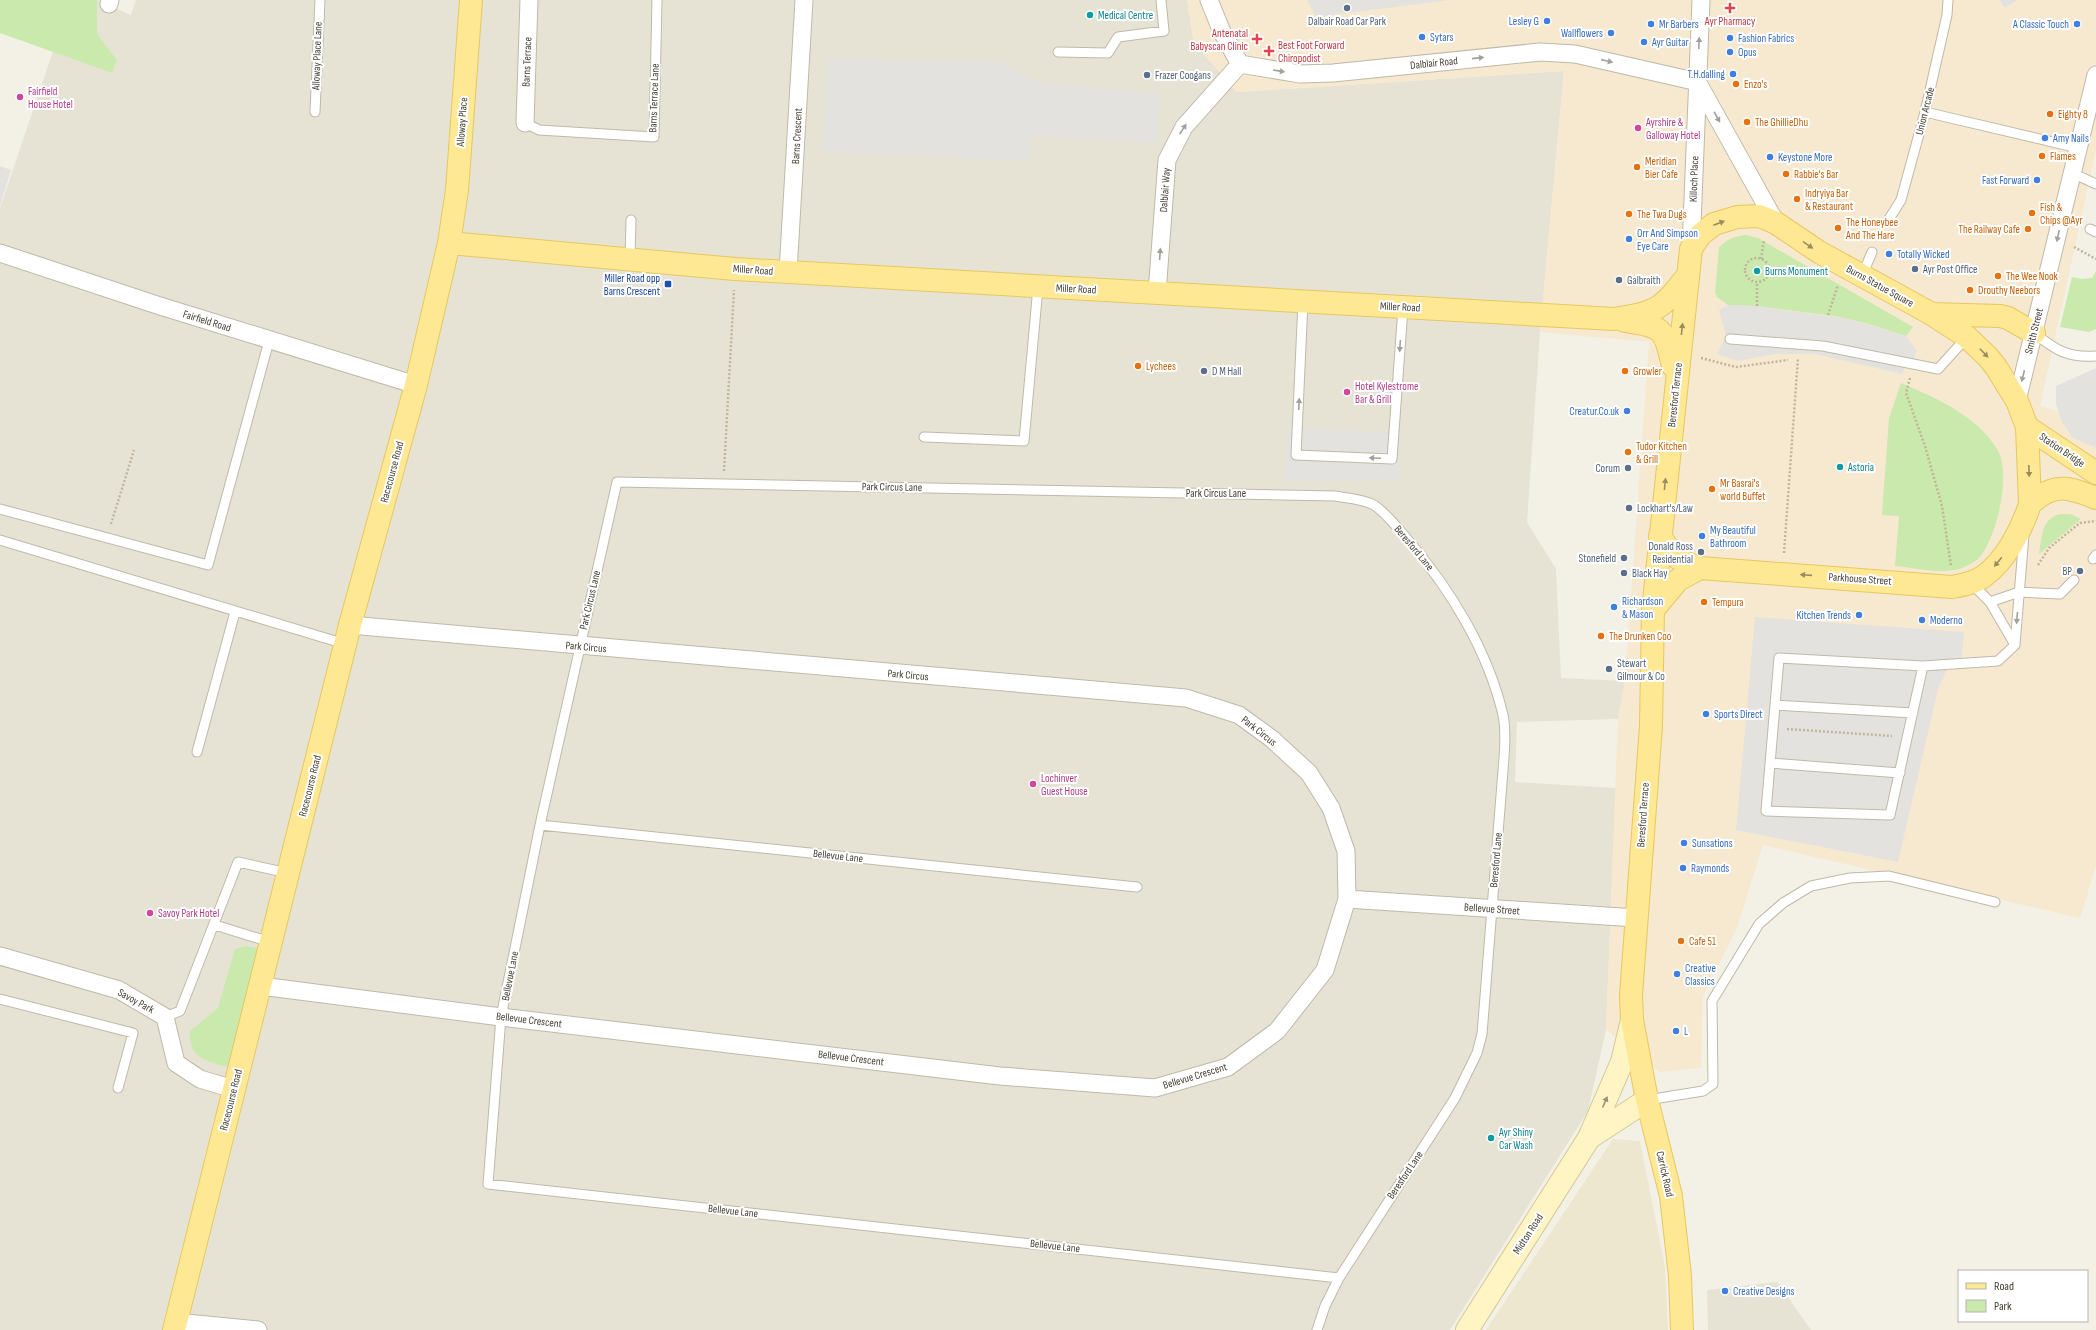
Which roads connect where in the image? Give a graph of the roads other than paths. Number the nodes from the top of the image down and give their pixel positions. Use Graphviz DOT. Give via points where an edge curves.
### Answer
graph roads {
  1 [pos="320,0"];
  2 [pos="471,0"];
  3 [pos="529,0"];
  4 [pos="657,0"];
  5 [pos="804,0"];
  6 [pos="1161,0"];
  7 [pos="1209,0"];
  8 [pos="1701,0"];
  9 [pos="1948,0"];
  10 [pos="1058,52"];
  11 [pos="1240,64"];
  12 [pos="2096,75"];
  13 [pos="1698,82"];
  14 [pos="316,112"];
  15 [pos="1925,112"];
  16 [pos="525,123"];
  17 [pos="2078,148"];
  18 [pos="2072,173"];
  19 [pos="2096,184"];
  20 [pos="1889,219"];
  21 [pos="631,220"];
  22 [pos="1776,223"];
  23 [pos="449,243"];
  24 [pos="1691,249"];
  25 [pos="1872,252"];
  26 [pos="0,253"];
  27 [pos="630,261"];
  28 [pos="1853,271"];
  29 [pos="788,272"];
  30 [pos="1688,275"];
  31 [pos="1038,287"];
  32 [pos="1157,293"];
  33 [pos="1304,302"];
  34 [pos="1403,308"];
  35 [pos="1930,314"];
  36 [pos="1614,319"];
  37 [pos="2034,333"];
  38 [pos="1966,337"];
  39 [pos="1730,339"];
  40 [pos="270,341"];
  41 [pos="2096,356"];
  42 [pos="1676,381"];
  43 [pos="416,385"];
  44 [pos="2017,401"];
  45 [pos="2027,427"];
  46 [pos="924,437"];
  47 [pos="2096,473"];
  48 [pos="1335,496"];
  49 [pos="2096,498"];
  50 [pos="0,509"];
  51 [pos="2028,510"];
  52 [pos="1660,536"];
  53 [pos="0,540"];
  54 [pos="1700,568"];
  55 [pos="2074,580"];
  56 [pos="1962,585"];
  57 [pos="2019,592"];
  58 [pos="1990,602"];
  59 [pos="1653,610"];
  60 [pos="235,612"];
  61 [pos="348,635"];
  62 [pos="2015,645"];
  63 [pos="579,647"];
  64 [pos="1924,666"];
  65 [pos="1775,705"];
  66 [pos="1913,713"];
  67 [pos="197,752"];
  68 [pos="1770,763"];
  69 [pos="1900,773"];
  70 [pos="540,826"];
  71 [pos="288,873"];
  72 [pos="1137,887"];
  73 [pos="1348,899"];
  74 [pos="1995,902"];
  75 [pos="1492,908"];
  76 [pos="1636,918"];
  77 [pos="215,925"];
  78 [pos="270,942"];
  79 [pos="0,956"];
  80 [pos="261,986"];
  81 [pos="0,998"];
  82 [pos="165,1017"];
  83 [pos="501,1017"];
  84 [pos="1632,1020"];
  85 [pos="118,1088"];
  86 [pos="233,1089"];
  87 [pos="1647,1100"];
  88 [pos="1590,1138"];
  89 [pos="1339,1278"];
  90 [pos="175,1326"];
  91 [pos="258,1330"];
  92 [pos="1317,1330"];
  93 [pos="1467,1330"];
  94 [pos="1682,1330"];
  1 -- 14 [label="lane, Alloway Place Lane"];
  2 -- 23 [label="main road, Alloway Place" via="457,190"];
  3 -- 16 [label="street, Barns Terrace"];
  4 -- 16 [label="lane, Barns Terrace Lane" via="654,137 539,130"];
  5 -- 29 [label="street, Barns Crescent"];
  6 -- 10 [label="lane" via="1164,31 1118,37 1108,53"];
  7 -- 11 [label="street" via="1222,32"];
  13 -- 8 [label="street, Killoch Place, one-way"];
  9 -- 15 [label="lane, Union Arcade" via="1947,15"];
  11 -- 13 [label="street, Dalblair Road, one-way" via="1300,74 1333,73 1559,52"];
  32 -- 11 [label="street, Dalblair Way, one-way" via="1167,160 1184,127"];
  12 -- 17 [label="street, Smith Street"];
  13 -- 22 [label="street, one-way"];
  13 -- 24 [label="street, Killoch Place"];
  15 -- 17 [label="lane"];
  15 -- 20 [label="lane, Union Arcade" via="1901,200"];
  17 -- 18 [label="street, Smith Street"];
  18 -- 19 [label="lane"];
  18 -- 37 [label="street, Smith Street, one-way"];
  21 -- 27 [label="lane"];
  24 -- 22 [label="main road, Burns Statue Square, one-way" via="1700,235 1714,224 1737,217 1759,216"];
  22 -- 28 [label="main road, Burns Statue Square, one-way"];
  23 -- 27 [label="main road, Miller Road"];
  23 -- 43 [label="main road, Racecourse Road"];
  24 -- 30 [label="main road, Killoch Place"];
  25 -- 28 [label="lane"];
  26 -- 40 [label="street, Fairfield Road"];
  27 -- 29 [label="main road, Miller Road"];
  28 -- 35 [label="main road, Burns Statue Square"];
  29 -- 31 [label="main road, Miller Road"];
  30 -- 36 [label="main road, Miller Road" via="1658,309"];
  42 -- 30 [label="main road, Beresford Terrace, one-way"];
  31 -- 32 [label="main road, Miller Road"];
  31 -- 46 [label="lane" via="1024,441"];
  32 -- 33 [label="main road, Miller Road"];
  33 -- 34 [label="main road, Miller Road"];
  34 -- 33 [label="lane, one-way" via="1392,459 1296,455"];
  34 -- 36 [label="main road, Miller Road"];
  35 -- 37 [label="main road" via="2000,316"];
  35 -- 38 [label="main road, Burns Statue Square"];
  36 -- 42 [label="main road" via="1651,325 1662,331 1667,341"];
  37 -- 41 [label="lane" via="2066,354"];
  37 -- 44 [label="street, Smith Street, one-way"];
  38 -- 39 [label="lane" via="1938,369 1823,346"];
  38 -- 44 [label="main road, Burns Statue Square, one-way" via="1988,356"];
  40 -- 43 [label="street, Fairfield Road"];
  40 -- 50 [label="lane" via="208,565"];
  52 -- 42 [label="main road, Beresford Terrace, one-way"];
  43 -- 61 [label="main road, Racecourse Road"];
  44 -- 45 [label="main road, Burns Statue Square"];
  45 -- 47 [label="main road, Station Bridge"];
  45 -- 51 [label="main road, Burns Statue Square, one-way"];
  48 -- 63 [label="lane, Park Circus Lane" via="616,482"];
  48 -- 75 [label="lane, Beresford Lane" via="1373,505 1422,556 1450,596 1472,635 1494,683 1504,717 1505,737"];
  49 -- 51 [label="main road" via="2078,491 2059,488 2042,493"];
  51 -- 56 [label="main road, one-way" via="2008,549 1994,567 1984,577"];
  51 -- 57 [label="lane"];
  52 -- 54 [label="main road, Parkhouse Street" via="1678,560"];
  52 -- 59 [label="main road, Beresford Terrace"];
  53 -- 60 [label="lane"];
  56 -- 54 [label="main road, Parkhouse Street, one-way"];
  54 -- 59 [label="main road" via="1678,580"];
  55 -- 57 [label="lane" via="2060,594"];
  56 -- 58 [label="lane"];
  57 -- 58 [label="lane"];
  57 -- 62 [label="lane, one-way"];
  58 -- 62 [label="lane"];
  59 -- 76 [label="main road, Beresford Terrace" via="1651,726"];
  60 -- 61 [label="lane"];
  60 -- 67 [label="lane"];
  61 -- 63 [label="street, Park Circus"];
  61 -- 71 [label="main road, Racecourse Road"];
  62 -- 64 [label="lane" via="1998,661"];
  63 -- 70 [label="lane, Bellevue Lane"];
  63 -- 73 [label="street, Park Circus" via="1186,698 1239,715 1272,739 1309,773 1331,808 1346,851"];
  64 -- 65 [label="lane" via="1779,658"];
  64 -- 66 [label="lane"];
  65 -- 66 [label="lane"];
  65 -- 68 [label="lane"];
  66 -- 69 [label="lane"];
  68 -- 69 [label="lane"];
  68 -- 69 [label="lane" via="1766,811 1890,815"];
  70 -- 72 [label="lane, Bellevue Lane"];
  70 -- 83 [label="lane, Bellevue Lane"];
  71 -- 77 [label="lane" via="238,862"];
  71 -- 78 [label="main road, Racecourse Road"];
  73 -- 75 [label="street, Bellevue Street"];
  73 -- 83 [label="street, Bellevue Crescent" via="1325,970 1277,1031 1228,1067 1155,1088 1000,1076"];
  74 -- 87 [label="lane" via="1889,876 1850,878 1811,886 1783,903 1759,924 1712,1001 1714,1084 1703,1091"];
  75 -- 76 [label="street, Bellevue Street"];
  75 -- 89 [label="lane, Beresford Lane" via="1482,1034 1477,1053 1456,1098"];
  76 -- 84 [label="main road, Beresford Terrace"];
  77 -- 78 [label="lane"];
  77 -- 82 [label="lane" via="180,1011"];
  78 -- 80 [label="main road, Racecourse Road"];
  79 -- 82 [label="street, Savoy Park" via="120,990"];
  80 -- 83 [label="street, Bellevue Crescent"];
  80 -- 86 [label="main road, Racecourse Road"];
  81 -- 85 [label="lane" via="133,1033"];
  82 -- 86 [label="street, Savoy Park" via="176,1063 200,1079"];
  83 -- 89 [label="lane, Bellevue Lane" via="488,1184"];
  84 -- 87 [label="main road, Carrick Road"];
  88 -- 84 [label="street, Midton Road, one-way" via="1622,1062"];
  86 -- 90 [label="main road, Racecourse Road"];
  87 -- 88 [label="street, Midton Road"];
  87 -- 94 [label="main road, Carrick Road" via="1671,1196 1680,1276"];
  88 -- 93 [label="street, Midton Road"];
  89 -- 92 [label="lane, Beresford Lane"];
  90 -- 91 [label="street"];
}
